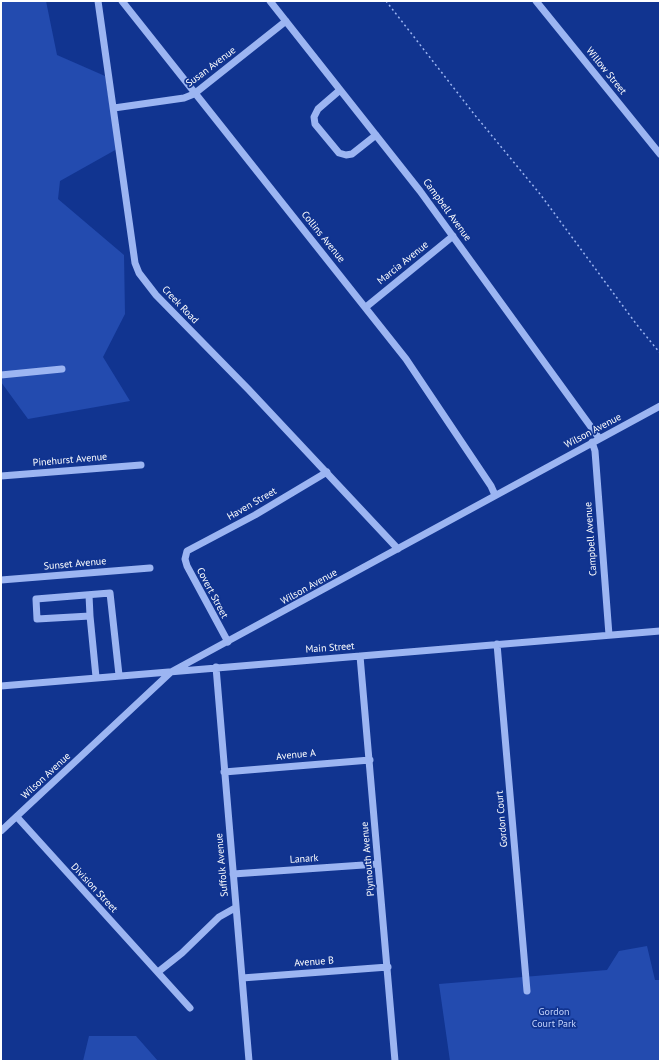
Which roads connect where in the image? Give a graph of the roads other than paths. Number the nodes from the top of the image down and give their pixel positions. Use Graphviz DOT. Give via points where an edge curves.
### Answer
graph roads {
  1 [pos="98,1"];
  2 [pos="122,1"];
  3 [pos="270,1"];
  4 [pos="536,1"];
  5 [pos="286,21"];
  6 [pos="340,90"];
  7 [pos="194,94"];
  8 [pos="114,108"];
  9 [pos="376,135"];
  10 [pos="660,154"];
  11 [pos="453,236"];
  12 [pos="366,307"];
  13 [pos="62,369"];
  14 [pos="1,375"];
  15 [pos="660,406"];
  16 [pos="595,440"];
  17 [pos="141,465"];
  18 [pos="327,472"];
  19 [pos="1,476"];
  20 [pos="495,495"];
  21 [pos="398,549"];
  22 [pos="187,551"];
  23 [pos="150,568"];
  24 [pos="1,580"];
  25 [pos="89,595"];
  26 [pos="90,616"];
  27 [pos="660,631"];
  28 [pos="609,635"];
  29 [pos="228,642"];
  30 [pos="497,644"];
  31 [pos="360,656"];
  32 [pos="216,667"];
  33 [pos="171,672"];
  34 [pos="119,675"];
  35 [pos="96,677"];
  36 [pos="1,686"];
  37 [pos="370,760"];
  38 [pos="224,772"];
  39 [pos="17,817"];
  40 [pos="1,831"];
  41 [pos="378,864"];
  42 [pos="232,874"];
  43 [pos="235,908"];
  44 [pos="388,967"];
  45 [pos="158,972"];
  46 [pos="242,978"];
  47 [pos="527,991"];
  48 [pos="190,1008"];
  49 [pos="249,1061"];
  50 [pos="395,1061"];
  1 -- 8 [label="street, Creek Road"];
  2 -- 7 [label="street, Collins Avenue"];
  3 -- 5 [label="street, Campbell Avenue"];
  4 -- 10 [label="street, Willow Street"];
  5 -- 6 [label="street, Campbell Avenue"];
  5 -- 7 [label="street, Susan Avenue"];
  6 -- 9 [label="street, Campbell Avenue"];
  6 -- 9 [label="street" via="318,109 314,117 315,124 339,153 346,155 352,154"];
  7 -- 8 [label="street, Susan Avenue" via="184,98"];
  7 -- 12 [label="street, Collins Avenue"];
  8 -- 18 [label="street, Creek Road" via="138,273 156,295"];
  9 -- 11 [label="street, Campbell Avenue"];
  11 -- 12 [label="street, Marcia Avenue"];
  11 -- 16 [label="street, Campbell Avenue"];
  12 -- 20 [label="street, Collins Avenue" via="406,359"];
  13 -- 14 [label="street"];
  15 -- 16 [label="street, Wilson Avenue"];
  16 -- 20 [label="street, Wilson Avenue"];
  16 -- 28 [label="street, Campbell Avenue"];
  17 -- 19 [label="street, Pinehurst Avenue"];
  18 -- 21 [label="street, Creek Road"];
  18 -- 22 [label="street, Haven Street" via="255,515"];
  20 -- 21 [label="street, Wilson Avenue"];
  21 -- 29 [label="street, Wilson Avenue"];
  22 -- 29 [label="street, Covert Street" via="184,558 187,566"];
  23 -- 24 [label="street, Sunset Avenue"];
  25 -- 26 [label="street"];
  25 -- 26 [label="street" via="36,599 37,619"];
  25 -- 34 [label="street" via="110,593"];
  26 -- 35 [label="street"];
  27 -- 28 [label="street, Main Street"];
  28 -- 30 [label="street, Main Street"];
  29 -- 33 [label="street, Wilson Avenue"];
  30 -- 31 [label="street, Main Street"];
  30 -- 47 [label="street, Gordon Court"];
  31 -- 32 [label="street, Main Street"];
  31 -- 37 [label="street, Plymouth Avenue"];
  32 -- 33 [label="street, Main Street"];
  32 -- 38 [label="street, Suffolk Avenue"];
  33 -- 34 [label="street, Main Street"];
  33 -- 39 [label="street, Wilson Avenue"];
  34 -- 35 [label="street, Main Street"];
  35 -- 36 [label="street, Main Street"];
  37 -- 38 [label="street, Avenue A"];
  37 -- 41 [label="street, Plymouth Avenue"];
  38 -- 42 [label="street, Suffolk Avenue"];
  39 -- 40 [label="street, Wilson Avenue"];
  39 -- 45 [label="street, Division Street"];
  41 -- 42 [label="street, Lanark"];
  41 -- 44 [label="street, Plymouth Avenue"];
  42 -- 43 [label="street, Suffolk Avenue"];
  43 -- 45 [label="street" via="219,917"];
  43 -- 46 [label="street, Suffolk Avenue"];
  44 -- 46 [label="street, Avenue B"];
  44 -- 50 [label="street, Plymouth Avenue"];
  45 -- 48 [label="street, Division Street"];
  46 -- 49 [label="street, Suffolk Avenue"];
}
